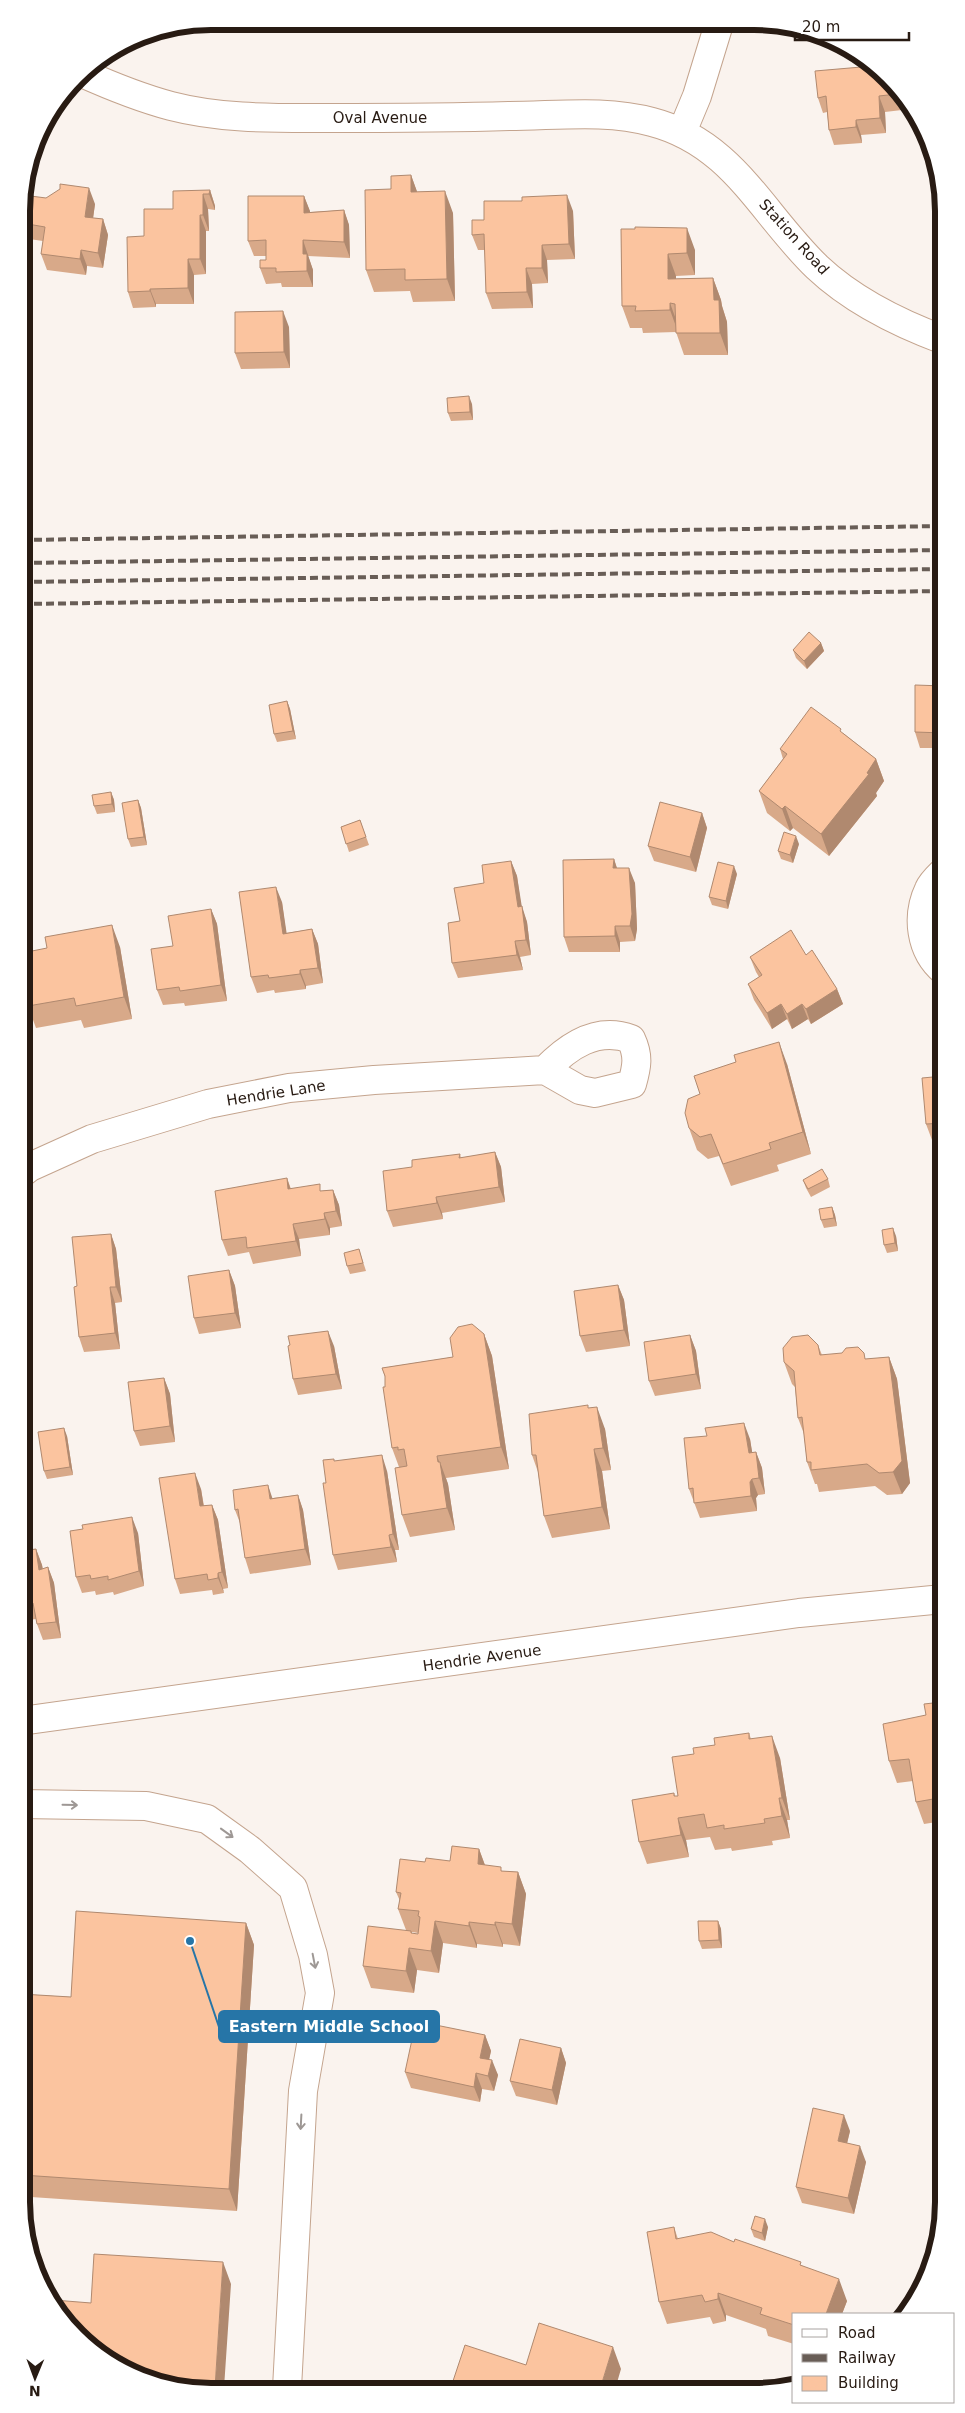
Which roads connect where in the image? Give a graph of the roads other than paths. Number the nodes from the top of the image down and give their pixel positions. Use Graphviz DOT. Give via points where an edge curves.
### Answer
graph roads {
  1 [pos="717,30"];
  2 [pos="90,77"];
  3 [pos="682,132"];
  4 [pos="935,336"];
  5 [pos="935,881"];
  6 [pos="935,963"];
  7 [pos="545,1070"];
  8 [pos="30,1167"];
  9 [pos="935,1600"];
  10 [pos="30,1720"];
  11 [pos="30,1804"];
  12 [pos="287,2383"];
  1 -- 3 [label="street"];
  2 -- 3 [label="street, Oval Avenue" via="172,107 237,117 587,115 649,121"];
  3 -- 4 [label="street, Station Road" via="724,161 798,247 836,283 890,317"];
  5 -- 6 [label="street" via="929,888 921,913 923,940"];
  7 -- 8 [label="street, Hendrie Lane" via="290,1088 208,1104 92,1139"];
  9 -- 10 [label="street, Hendrie Avenue" via="790,1615"];
  11 -- 12 [label="street, one-way" via="146,1806 207,1819 250,1850 293,1888 320,1993 303,2091"];
}
